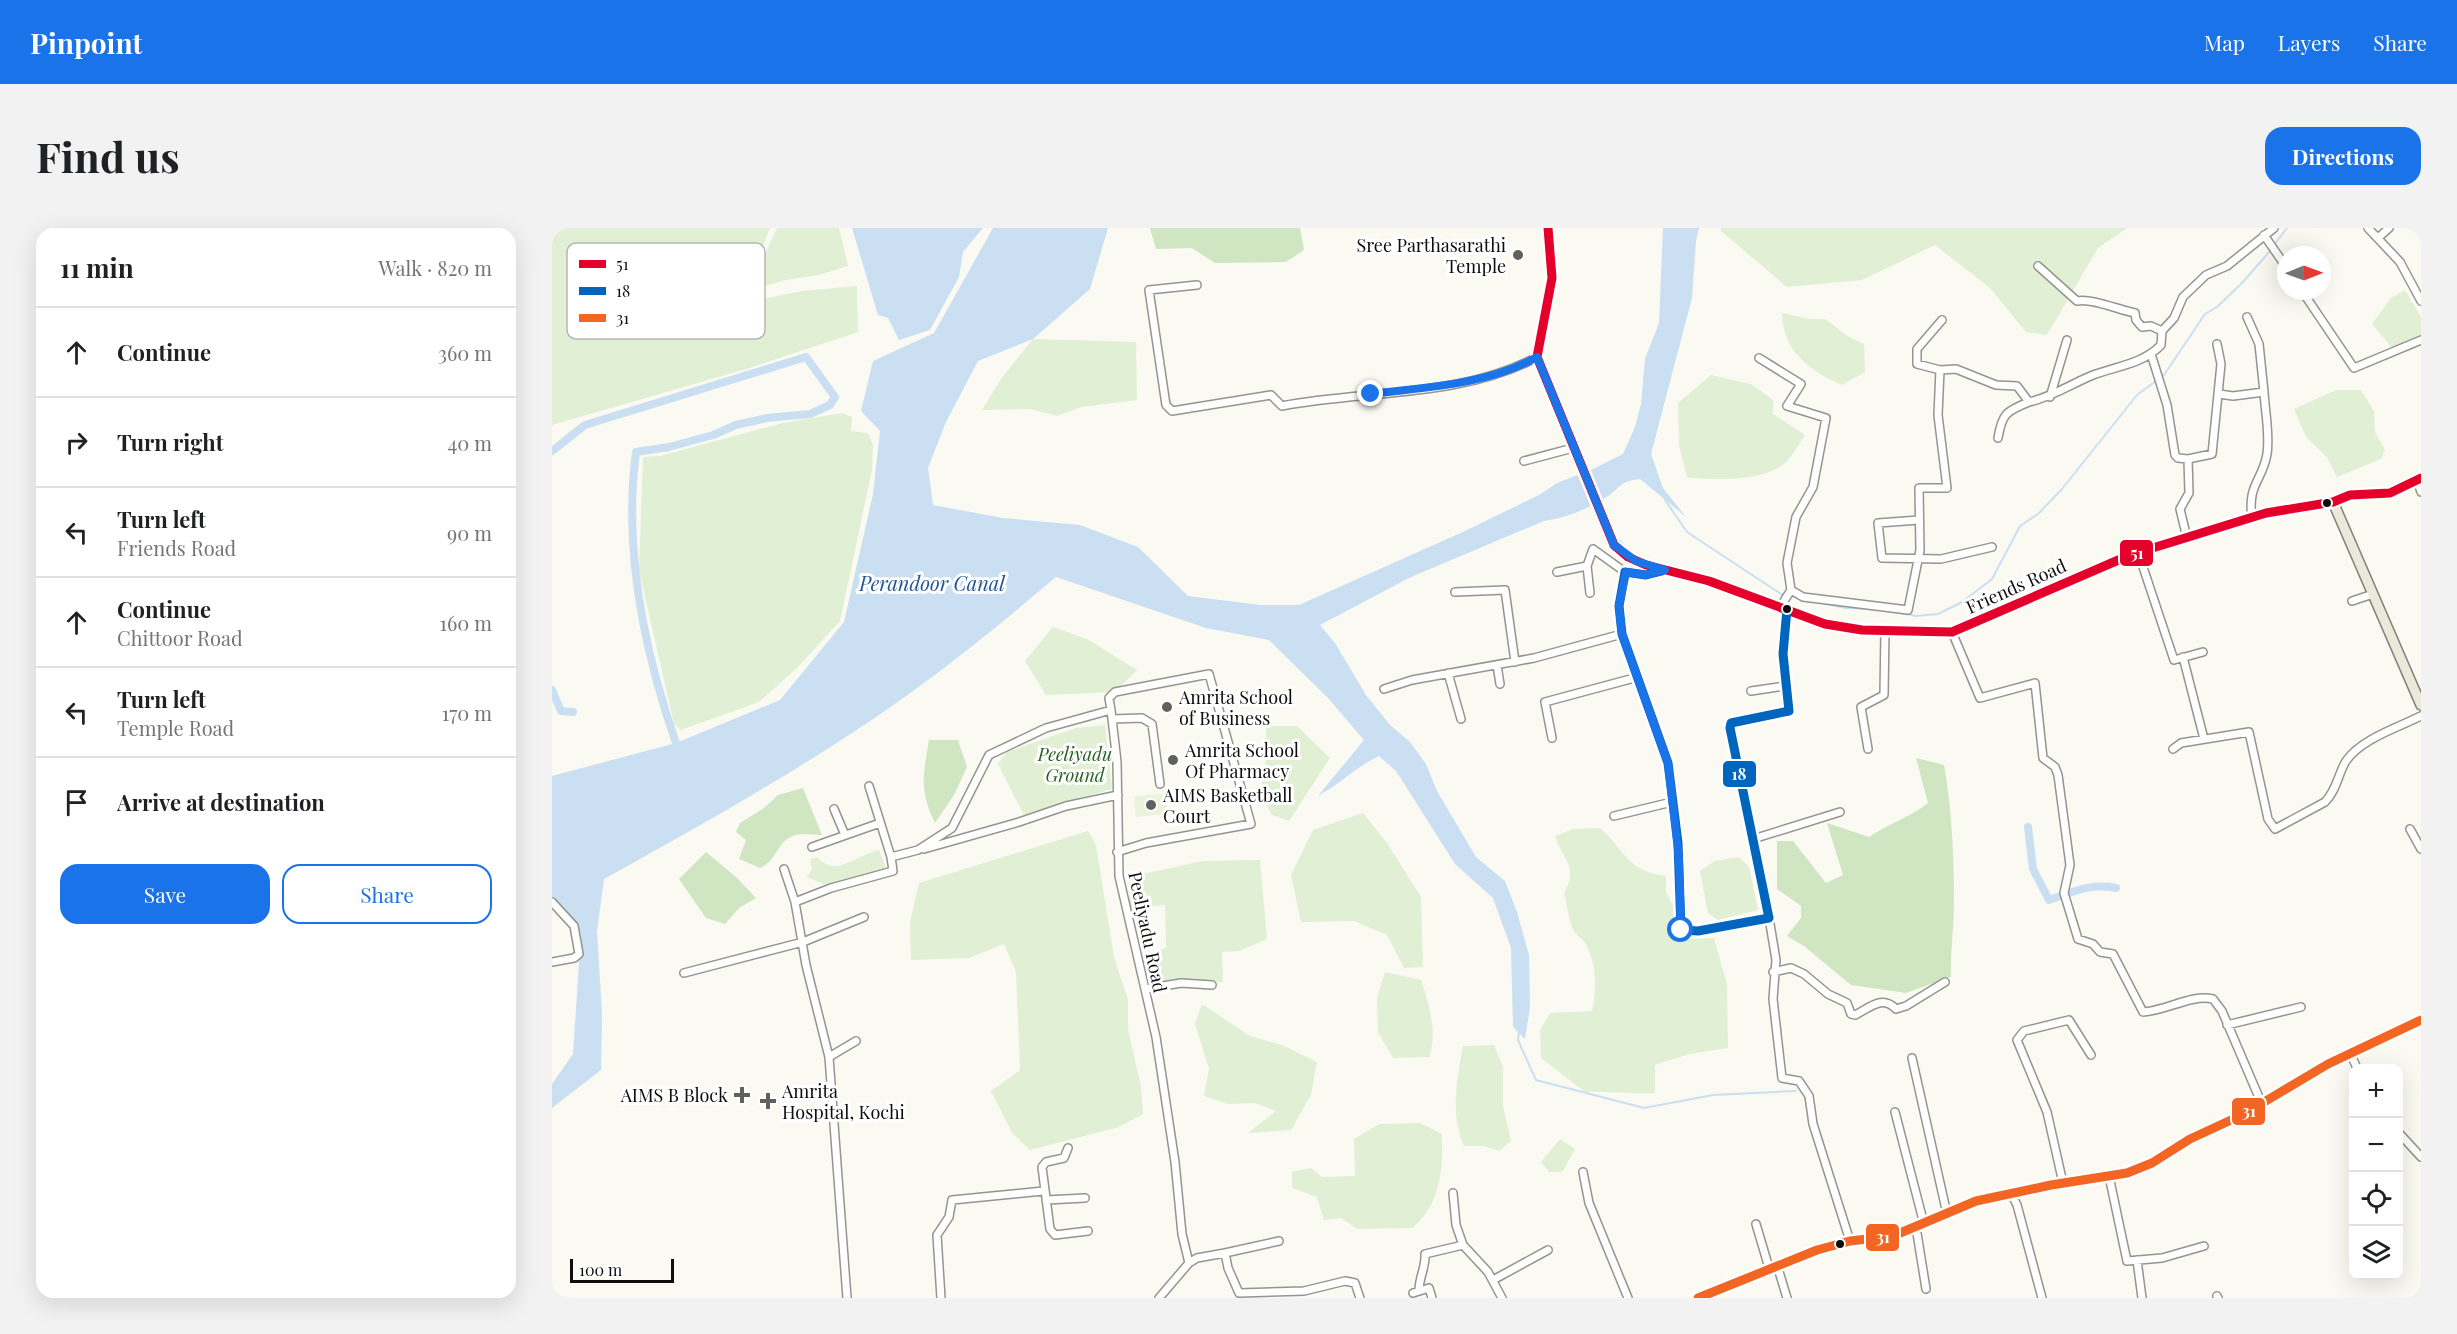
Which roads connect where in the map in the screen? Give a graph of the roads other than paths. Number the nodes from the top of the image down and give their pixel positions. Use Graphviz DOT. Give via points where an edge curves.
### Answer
graph roads {
  1 [pos="1548,228"];
  2 [pos="2274,228"];
  3 [pos="2368,228"];
  4 [pos="2389,228"];
  5 [pos="2264,235"];
  6 [pos="2378,238"];
  7 [pos="2277,254"];
  8 [pos="2038,266"];
  9 [pos="1197,285"];
  10 [pos="2308,300"];
  11 [pos="2421,300"];
  12 [pos="2247,317"];
  13 [pos="1942,320"];
  14 [pos="2162,331"];
  15 [pos="2067,340"];
  16 [pos="2421,340"];
  17 [pos="2217,344"];
  18 [pos="2151,354"];
  19 [pos="1537,357"];
  20 [pos="1759,358"];
  21 [pos="1940,370"];
  22 [pos="2264,392"];
  23 [pos="2218,394"];
  24 [pos="2050,397"];
  25 [pos="2029,402"];
  26 [pos="1998,438"];
  27 [pos="1573,448"];
  28 [pos="2188,459"];
  29 [pos="1524,461"];
  30 [pos="2419,479"];
  31 [pos="2421,492"];
  32 [pos="2333,502"];
  33 [pos="2252,518"];
  34 [pos="1919,520"];
  35 [pos="2187,538"];
  36 [pos="1992,547"];
  37 [pos="2138,552"];
  38 [pos="1918,558"];
  39 [pos="1587,566"];
  40 [pos="1665,570"];
  41 [pos="1557,572"];
  42 [pos="1626,572"];
  43 [pos="1790,591"];
  44 [pos="1455,592"];
  45 [pos="1590,593"];
  46 [pos="2373,594"];
  47 [pos="2352,601"];
  48 [pos="1785,606"];
  49 [pos="1886,630"];
  50 [pos="1952,632"];
  51 [pos="1622,634"];
  52 [pos="2203,652"];
  53 [pos="2183,657"];
  54 [pos="1515,662"];
  55 [pos="1497,665"];
  56 [pos="1448,673"];
  57 [pos="1638,677"];
  58 [pos="1500,684"];
  59 [pos="1785,686"];
  60 [pos="1384,689"];
  61 [pos="1751,691"];
  62 [pos="2421,705"];
  63 [pos="1111,710"];
  64 [pos="2421,716"];
  65 [pos="1112,719"];
  66 [pos="1461,719"];
  67 [pos="1552,738"];
  68 [pos="2204,739"];
  69 [pos="1868,749"];
  70 [pos="2173,749"];
  71 [pos="1160,784"];
  72 [pos="869,786"];
  73 [pos="1118,795"];
  74 [pos="1672,802"];
  75 [pos="834,809"];
  76 [pos="1840,812"];
  77 [pos="1614,816"];
  78 [pos="880,823"];
  79 [pos="2410,829"];
  80 [pos="845,835"];
  81 [pos="1753,839"];
  82 [pos="812,847"];
  83 [pos="2421,849"];
  84 [pos="918,850"];
  85 [pos="1118,852"];
  86 [pos="891,857"];
  87 [pos="784,868"];
  88 [pos="552,902"];
  89 [pos="795,902"];
  90 [pos="864,917"];
  91 [pos="1769,918"];
  92 [pos="803,942"];
  93 [pos="552,962"];
  94 [pos="1773,972"];
  95 [pos="684,973"];
  96 [pos="1946,982"];
  97 [pos="1212,985"];
  98 [pos="1145,989"];
  99 [pos="2301,1007"];
  100 [pos="2421,1020"];
  101 [pos="2228,1025"];
  102 [pos="855,1041"];
  103 [pos="2350,1053"];
  104 [pos="2091,1054"];
  105 [pos="829,1057"];
  106 [pos="1912,1058"];
  107 [pos="2355,1064"];
  108 [pos="2261,1102"];
  109 [pos="1895,1112"];
  110 [pos="2403,1137"];
  111 [pos="1068,1148"];
  112 [pos="2421,1157"];
  113 [pos="1583,1172"];
  114 [pos="2109,1176"];
  115 [pos="2063,1183"];
  116 [pos="1043,1191"];
  117 [pos="1453,1193"];
  118 [pos="2012,1195"];
  119 [pos="1084,1198"];
  120 [pos="1046,1200"];
  121 [pos="1947,1214"];
  122 [pos="1756,1224"];
  123 [pos="1924,1224"];
  124 [pos="1916,1227"];
  125 [pos="1088,1231"];
  126 [pos="1279,1241"];
  127 [pos="1850,1241"];
  128 [pos="1463,1245"];
  129 [pos="2204,1246"];
  130 [pos="1548,1250"];
  131 [pos="1225,1253"];
  132 [pos="2137,1260"];
  133 [pos="1189,1263"];
  134 [pos="1773,1266"];
  135 [pos="1492,1280"];
  136 [pos="1926,1289"];
  137 [pos="847,1298"];
  138 [pos="940,1298"];
  139 [pos="1159,1298"];
  140 [pos="1360,1298"];
  141 [pos="1432,1298"];
  142 [pos="1502,1298"];
  143 [pos="1628,1298"];
  144 [pos="1698,1298"];
  145 [pos="1787,1298"];
  146 [pos="2042,1298"];
  147 [pos="2142,1298"];
  1 -- 19 [label="main road" via="1552,278"];
  2 -- 5 [label="street"];
  3 -- 6 [label="street"];
  4 -- 6 [label="street"];
  5 -- 7 [label="street"];
  5 -- 14 [label="street" via="2227,266 2206,275 2183,297 2174,318"];
  6 -- 11 [label="street" via="2400,262"];
  8 -- 14 [label="street" via="2077,300 2135,313 2142,327"];
  9 -- 19 [label="street" via="1149,290 1167,405 1172,411 1271,395 1282,406 1437,386 1500,373"];
  10 -- 16 [label="street" via="2354,368"];
  12 -- 22 [label="street" via="2259,344"];
  13 -- 21 [label="street" via="1917,349 1917,364"];
  14 -- 18 [label="street" via="2161,345"];
  15 -- 24 [label="street"];
  17 -- 23 [label="street" via="2221,364"];
  18 -- 24 [label="street"];
  18 -- 28 [label="street" via="2167,405 2175,455"];
  19 -- 27 [label="main road, Friends Road"];
  20 -- 43 [label="street" via="1801,384 1787,406 1826,418 1813,487 1796,517 1787,563"];
  21 -- 25 [label="street" via="1963,371 1996,385 2017,386"];
  21 -- 34 [label="street" via="1938,415 1947,488 1919,488"];
  22 -- 23 [label="street"];
  22 -- 33 [label="street" via="2267,454 2250,503"];
  23 -- 28 [label="street" via="2212,454"];
  24 -- 25 [label="street"];
  25 -- 26 [label="street" via="2010,410 2001,421"];
  27 -- 29 [label="street"];
  27 -- 40 [label="main road, Friends Road" via="1611,540 1636,561"];
  28 -- 35 [label="street" via="2189,493 2180,509"];
  30 -- 31 [label="street"];
  30 -- 32 [label="street" via="2390,493 2350,495"];
  32 -- 33 [label="main road, Friends Road"];
  32 -- 46 [label="main road"];
  33 -- 35 [label="main road, Friends Road"];
  34 -- 38 [label="street"];
  34 -- 38 [label="street" via="1881,521 1877,527 1882,558"];
  35 -- 37 [label="main road, Friends Road"];
  36 -- 38 [label="street" via="1964,556"];
  37 -- 50 [label="main road, Friends Road"];
  37 -- 53 [label="street" via="2174,660"];
  38 -- 43 [label="street" via="1908,610 1803,597"];
  39 -- 41 [label="street"];
  39 -- 42 [label="street" via="1593,549"];
  39 -- 45 [label="street"];
  40 -- 42 [label="street" via="1646,575"];
  40 -- 48 [label="main road, Friends Road"];
  42 -- 51 [label="street" via="1619,606"];
  43 -- 48 [label="street"];
  44 -- 54 [label="street" via="1505,590"];
  46 -- 47 [label="street"];
  46 -- 62 [label="main road"];
  48 -- 49 [label="main road, Friends Road" via="1825,624"];
  48 -- 59 [label="street"];
  49 -- 50 [label="main road, Friends Road"];
  49 -- 69 [label="street" via="1884,695 1861,707"];
  50 -- 101 [label="street" via="1980,698 2035,683 2043,758 2055,767 2058,775 2070,865 2064,893 2078,939 2093,944 2100,952 2113,954 2143,1012 2210,998"];
  51 -- 54 [label="street"];
  51 -- 57 [label="street"];
  52 -- 53 [label="street"];
  53 -- 68 [label="street"];
  54 -- 55 [label="street"];
  55 -- 56 [label="street"];
  55 -- 58 [label="street"];
  56 -- 60 [label="street"];
  56 -- 66 [label="street"];
  57 -- 67 [label="street" via="1545,702"];
  57 -- 74 [label="street" via="1668,763"];
  59 -- 61 [label="street"];
  59 -- 81 [label="street" via="1789,711 1731,723"];
  63 -- 65 [label="street, Peeliyadu Road"];
  63 -- 84 [label="street" via="1046,728 989,755 952,828"];
  63 -- 85 [label="street" via="1109,698 1115,692 1209,674 1251,824 1146,843"];
  64 -- 68 [label="street" via="2355,749 2332,795 2275,829 2268,819 2249,732"];
  65 -- 71 [label="street" via="1142,718 1152,724"];
  65 -- 73 [label="street, Peeliyadu Road"];
  68 -- 70 [label="street" via="2181,743"];
  72 -- 78 [label="street"];
  73 -- 84 [label="street" via="1066,806"];
  73 -- 85 [label="street, Peeliyadu Road"];
  74 -- 77 [label="street"];
  74 -- 91 [label="street" via="1681,930 1698,931"];
  75 -- 80 [label="street"];
  76 -- 81 [label="street"];
  78 -- 80 [label="street"];
  78 -- 86 [label="street"];
  79 -- 83 [label="street"];
  80 -- 82 [label="street"];
  81 -- 91 [label="street"];
  84 -- 86 [label="street"];
  85 -- 98 [label="street, Peeliyadu Road" via="1119,876"];
  86 -- 89 [label="street" via="893,871"];
  87 -- 89 [label="street"];
  88 -- 93 [label="street" via="574,926 579,954"];
  89 -- 92 [label="street"];
  90 -- 92 [label="street"];
  91 -- 94 [label="street" via="1776,960"];
  92 -- 95 [label="street"];
  92 -- 105 [label="street"];
  94 -- 96 [label="street" via="1791,968 1804,974 1828,994 1847,1003 1855,1015 1883,1000 1896,1009 1906,1006"];
  94 -- 127 [label="street" via="1782,1078 1799,1081 1809,1096 1813,1124"];
  97 -- 98 [label="street" via="1181,983"];
  98 -- 133 [label="street, Peeliyadu Road" via="1158,1048"];
  99 -- 101 [label="street"];
  100 -- 103 [label="street"];
  101 -- 108 [label="street"];
  102 -- 105 [label="street"];
  103 -- 107 [label="street"];
  103 -- 108 [label="street"];
  104 -- 115 [label="street" via="2069,1020 2024,1031 2017,1040 2047,1112"];
  105 -- 137 [label="street"];
  106 -- 121 [label="street"];
  108 -- 114 [label="street" via="2152,1162"];
  109 -- 123 [label="street"];
  110 -- 112 [label="street"];
  111 -- 116 [label="street" via="1064,1158 1044,1164"];
  113 -- 143 [label="street" via="1589,1203"];
  114 -- 115 [label="street"];
  114 -- 132 [label="street" via="2127,1261"];
  115 -- 118 [label="street"];
  116 -- 120 [label="street"];
  116 -- 138 [label="street" via="952,1200 949,1217 937,1235"];
  117 -- 128 [label="street" via="1456,1225"];
  118 -- 121 [label="street" via="1976,1202"];
  118 -- 146 [label="street"];
  119 -- 120 [label="street"];
  120 -- 125 [label="street" via="1050,1229 1055,1235"];
  121 -- 123 [label="street"];
  122 -- 134 [label="street"];
  123 -- 124 [label="street"];
  124 -- 127 [label="street" via="1893,1236"];
  124 -- 136 [label="street"];
  126 -- 131 [label="street"];
  127 -- 134 [label="street"];
  128 -- 135 [label="street"];
  128 -- 141 [label="street" via="1425,1254 1426,1268 1416,1292 1429,1288"];
  129 -- 132 [label="street" via="2162,1258"];
  130 -- 135 [label="street"];
  131 -- 133 [label="street"];
  131 -- 140 [label="street" via="1239,1293 1304,1291 1345,1281 1355,1283"];
  132 -- 147 [label="street"];
  133 -- 139 [label="street"];
  134 -- 144 [label="street"];
  134 -- 145 [label="street"];
  135 -- 142 [label="street"];
}
